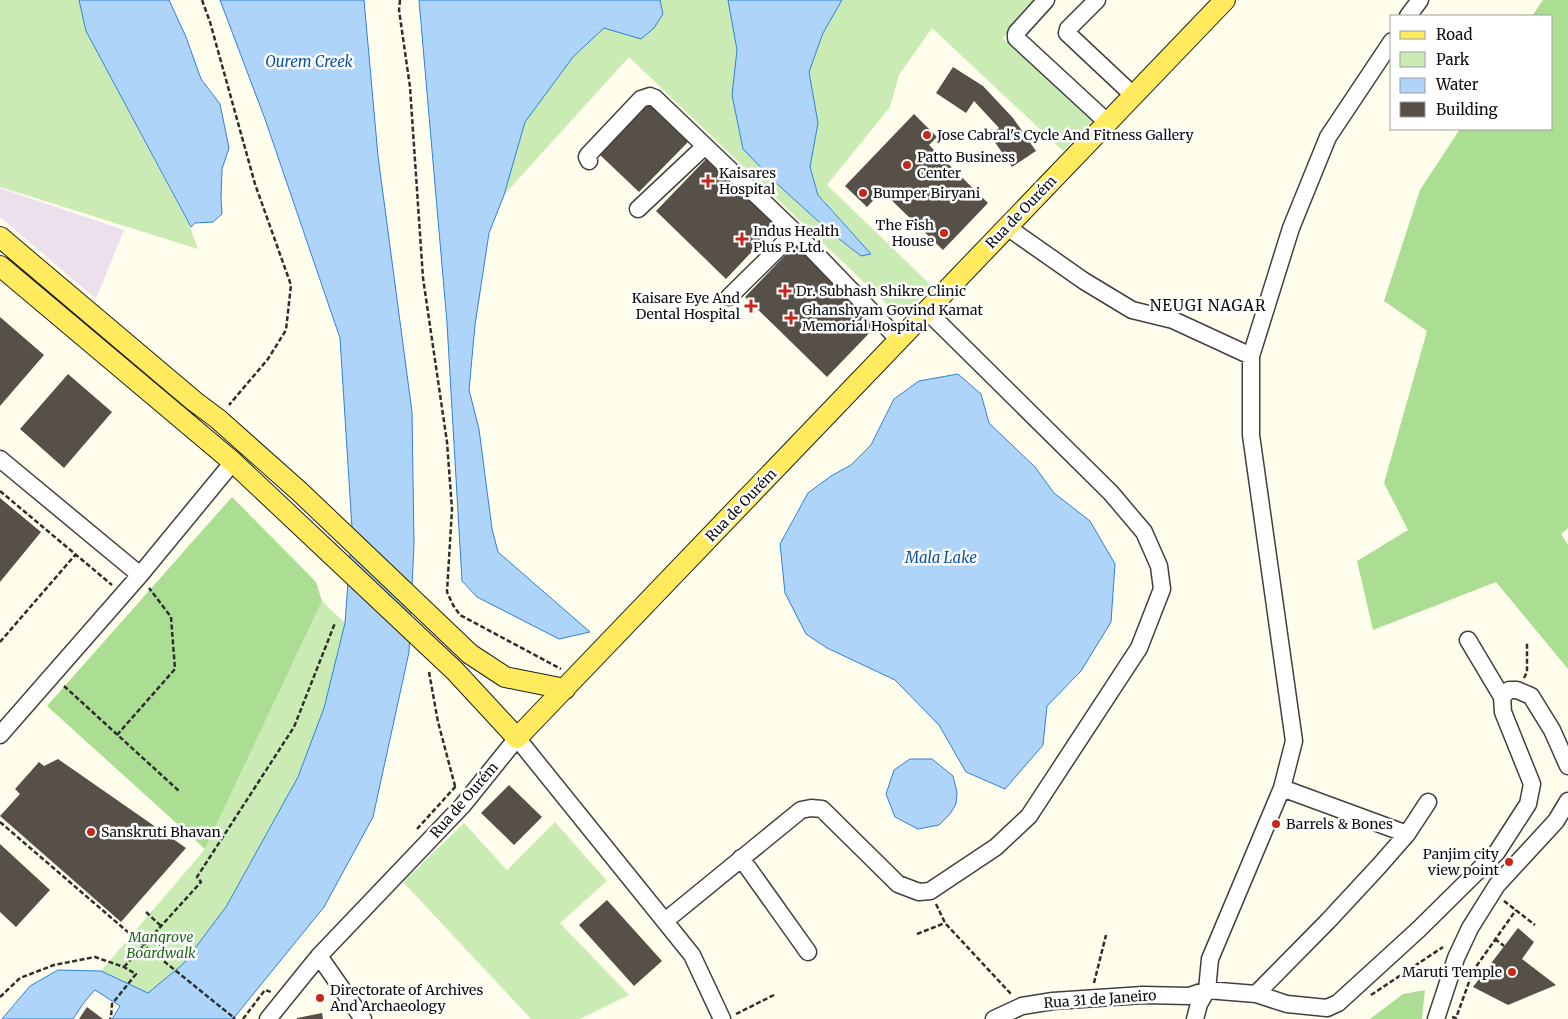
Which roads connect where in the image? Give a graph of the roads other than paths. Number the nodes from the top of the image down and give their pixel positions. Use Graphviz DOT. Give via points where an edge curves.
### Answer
graph roads {
  1 [pos="1046,0"];
  2 [pos="1097,0"];
  3 [pos="1420,0"];
  4 [pos="1218,2"];
  5 [pos="1409,15"];
  6 [pos="1390,44"];
  7 [pos="1133,95"];
  8 [pos="1107,122"];
  9 [pos="706,146"];
  10 [pos="589,161"];
  11 [pos="638,209"];
  12 [pos="1007,227"];
  13 [pos="795,232"];
  14 [pos="0,237"];
  15 [pos="0,266"];
  16 [pos="729,296"];
  17 [pos="927,310"];
  18 [pos="899,340"];
  19 [pos="1251,356"];
  20 [pos="194,401"];
  21 [pos="179,417"];
  22 [pos="0,459"];
  23 [pos="232,462"];
  24 [pos="140,575"];
  25 [pos="1468,640"];
  26 [pos="570,683"];
  27 [pos="1510,694"];
  28 [pos="0,735"];
  29 [pos="518,738"];
  30 [pos="1568,766"];
  31 [pos="1282,788"];
  32 [pos="1568,801"];
  33 [pos="1428,802"];
  34 [pos="1407,834"];
  35 [pos="741,858"];
  36 [pos="665,921"];
  37 [pos="808,952"];
  38 [pos="319,956"];
  39 [pos="1207,990"];
  40 [pos="1256,994"];
  41 [pos="1437,1016"];
  42 [pos="728,1017"];
  43 [pos="268,1019"];
  44 [pos="363,1019"];
  45 [pos="994,1019"];
  46 [pos="1195,1019"];
  1 -- 8 [label="street" via="1016,38"];
  2 -- 7 [label="street" via="1067,33"];
  3 -- 5 [label="street"];
  4 -- 7 [label="main road, Rua de Ourém"];
  6 -- 19 [label="street" via="1328,137 1291,228"];
  7 -- 8 [label="main road, Rua de Ourém"];
  8 -- 12 [label="main road, Rua de Ourém"];
  9 -- 10 [label="street" via="650,96 641,99 586,157"];
  9 -- 11 [label="street"];
  9 -- 13 [label="street"];
  12 -- 17 [label="main road, Rua de Ourém"];
  12 -- 19 [label="street" via="1132,310 1173,320"];
  13 -- 16 [label="street"];
  13 -- 18 [label="street"];
  14 -- 20 [label="main road"];
  15 -- 21 [label="main road"];
  17 -- 18 [label="main road, Rua de Ourém"];
  17 -- 35 [label="street" via="1111,494 1144,532 1159,566 1162,589 1139,648 1030,816 996,847 930,891 920,892 898,884 822,809 801,810"];
  18 -- 26 [label="main road, Rua de Ourém"];
  19 -- 31 [label="street" via="1251,435 1294,741"];
  20 -- 21 [label="main road"];
  20 -- 26 [label="main road" via="300,492 470,654 505,677"];
  21 -- 23 [label="main road"];
  22 -- 24 [label="street"];
  23 -- 24 [label="street"];
  23 -- 29 [label="main road" via="456,671"];
  24 -- 28 [label="street"];
  25 -- 27 [label="street"];
  26 -- 29 [label="main road, Rua de Ourém"];
  27 -- 30 [label="street" via="1531,696 1552,730"];
  27 -- 40 [label="street, Rua 31 de Janeiro" via="1503,712 1532,784 1528,804 1497,852 1338,1004 1327,1008 1287,1004"];
  29 -- 36 [label="street"];
  29 -- 38 [label="street, Rua de Ourém" via="463,805"];
  31 -- 34 [label="street"];
  31 -- 39 [label="street" via="1210,959"];
  32 -- 41 [label="street" via="1556,821 1497,885 1470,928 1456,958"];
  33 -- 34 [label="street"];
  34 -- 40 [label="street"];
  35 -- 36 [label="street"];
  35 -- 37 [label="street"];
  36 -- 42 [label="street" via="692,955"];
  38 -- 43 [label="street, Rua de Ourém"];
  38 -- 44 [label="street"];
  39 -- 40 [label="street, Rua 31 de Janeiro"];
  39 -- 45 [label="street, Rua 31 de Janeiro" via="1189,996 1143,994 1053,1001 1022,1006"];
  39 -- 46 [label="street"];
}
